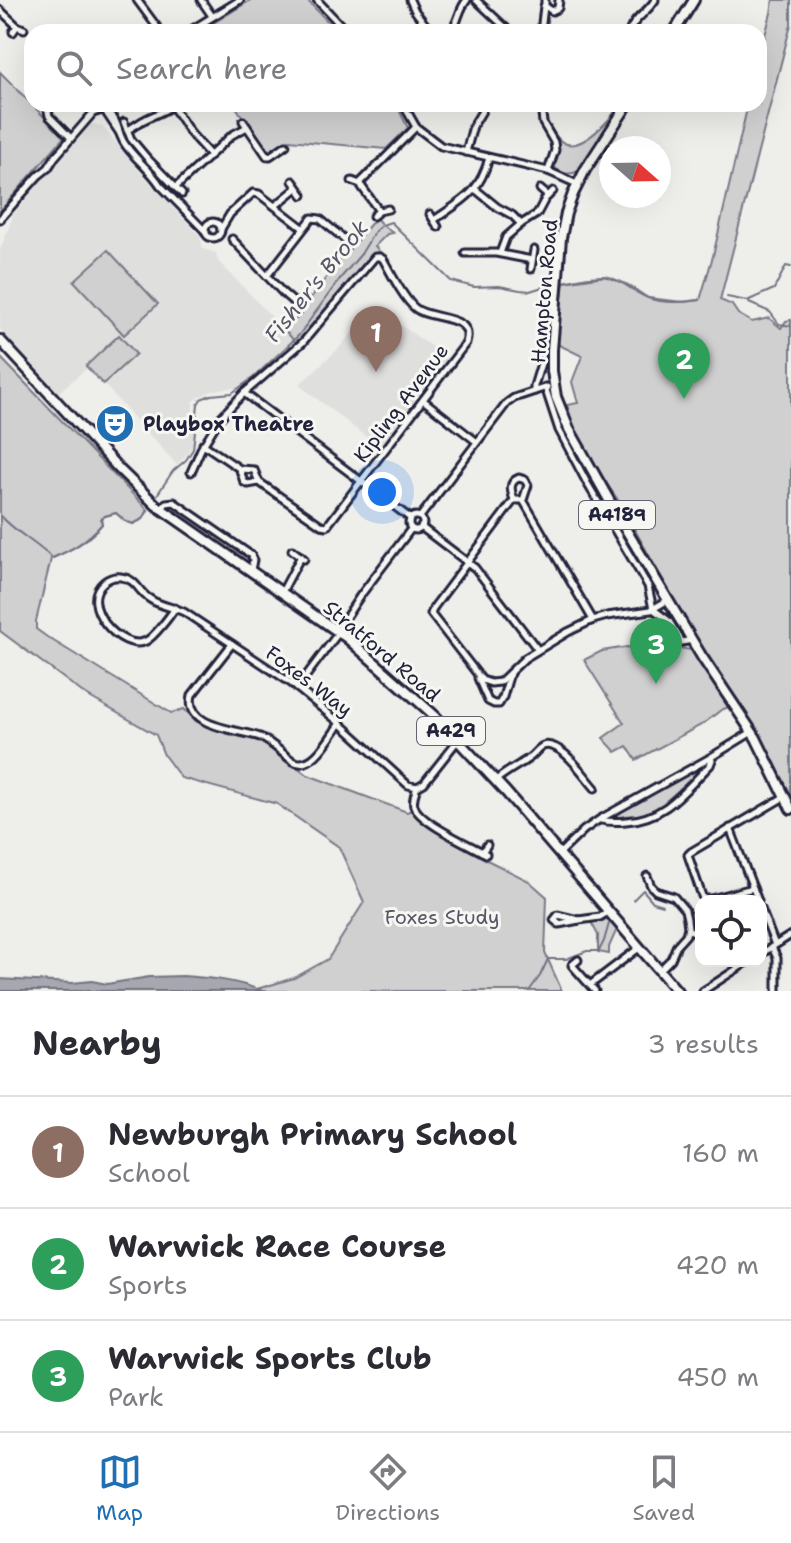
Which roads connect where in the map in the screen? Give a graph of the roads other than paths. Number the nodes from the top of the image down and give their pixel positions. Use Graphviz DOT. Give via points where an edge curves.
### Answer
graph roads {
  1 [pos="137,0"];
  2 [pos="201,0"];
  3 [pos="240,0"];
  4 [pos="317,0"];
  5 [pos="410,0"];
  6 [pos="467,0"];
  7 [pos="476,0"];
  8 [pos="655,0"];
  9 [pos="694,0"];
  10 [pos="560,1"];
  11 [pos="544,2"];
  12 [pos="554,11"];
  13 [pos="1,13"];
  14 [pos="212,16"];
  15 [pos="543,22"];
  16 [pos="155,24"];
  17 [pos="200,24"];
  18 [pos="340,24"];
  19 [pos="425,24"];
  20 [pos="456,24"];
  21 [pos="502,24"];
  22 [pos="633,24"];
  23 [pos="679,24"];
  24 [pos="13,32"];
  25 [pos="48,112"];
  26 [pos="96,112"];
  27 [pos="107,112"];
  28 [pos="163,112"];
  29 [pos="177,112"];
  30 [pos="408,112"];
  31 [pos="481,112"];
  32 [pos="542,112"];
  33 [pos="623,112"];
  34 [pos="243,121"];
  35 [pos="124,122"];
  36 [pos="247,127"];
  37 [pos="416,127"];
  38 [pos="127,130"];
  39 [pos="71,138"];
  40 [pos="286,145"];
  41 [pos="466,152"];
  42 [pos="210,155"];
  43 [pos="489,158"];
  44 [pos="548,171"];
  45 [pos="293,181"];
  46 [pos="352,181"];
  47 [pos="360,184"];
  48 [pos="577,184"];
  49 [pos="176,187"];
  50 [pos="297,188"];
  51 [pos="475,189"];
  52 [pos="540,189"];
  53 [pos="182,194"];
  54 [pos="303,195"];
  55 [pos="275,206"];
  56 [pos="388,209"];
  57 [pos="379,211"];
  58 [pos="230,214"];
  59 [pos="373,216"];
  60 [pos="192,217"];
  61 [pos="0,219"];
  62 [pos="213,222"];
  63 [pos="521,224"];
  64 [pos="438,227"];
  65 [pos="303,228"];
  66 [pos="221,229"];
  67 [pos="206,232"];
  68 [pos="354,236"];
  69 [pos="232,239"];
  70 [pos="248,240"];
  71 [pos="349,243"];
  72 [pos="472,243"];
  73 [pos="240,248"];
  74 [pos="344,249"];
  75 [pos="534,250"];
  76 [pos="500,253"];
  77 [pos="532,260"];
  78 [pos="531,269"];
  79 [pos="267,276"];
  80 [pos="556,297"];
  81 [pos="305,300"];
  82 [pos="299,307"];
  83 [pos="295,314"];
  84 [pos="0,340"];
  85 [pos="550,386"];
  86 [pos="534,391"];
  87 [pos="244,393"];
  88 [pos="423,400"];
  89 [pos="477,442"];
  90 [pos="203,444"];
  91 [pos="240,469"];
  92 [pos="191,472"];
  93 [pos="259,482"];
  94 [pos="362,482"];
  95 [pos="514,500"];
  96 [pos="523,500"];
  97 [pos="162,509"];
  98 [pos="420,517"];
  99 [pos="410,518"];
  100 [pos="421,527"];
  101 [pos="411,529"];
  102 [pos="292,550"];
  103 [pos="467,562"];
  104 [pos="250,571"];
  105 [pos="282,592"];
  106 [pos="668,600"];
  107 [pos="175,608"];
  108 [pos="653,609"];
  109 [pos="593,620"];
  110 [pos="338,632"];
  111 [pos="692,640"];
  112 [pos="232,644"];
  113 [pos="538,650"];
  114 [pos="510,672"];
  115 [pos="475,673"];
  116 [pos="297,688"];
  117 [pos="340,723"];
  118 [pos="752,732"];
  119 [pos="459,739"];
  120 [pos="710,758"];
  121 [pos="496,780"];
  122 [pos="417,787"];
  123 [pos="595,788"];
  124 [pos="785,796"];
  125 [pos="791,809"];
  126 [pos="600,819"];
  127 [pos="730,828"];
  128 [pos="487,845"];
  129 [pos="560,853"];
  130 [pos="641,885"];
  131 [pos="753,888"];
  132 [pos="756,895"];
  133 [pos="609,911"];
  134 [pos="579,920"];
  135 [pos="767,928"];
  136 [pos="688,930"];
  137 [pos="695,932"];
  138 [pos="791,935"];
  139 [pos="773,946"];
  140 [pos="640,948"];
  141 [pos="767,950"];
  142 [pos="578,960"];
  143 [pos="740,967"];
  144 [pos="659,971"];
  145 [pos="590,985"];
  146 [pos="595,991"];
  147 [pos="677,991"];
  148 [pos="703,991"];
  149 [pos="777,991"];
  1 -- 16 [label="street"];
  2 -- 14 [label="street"];
  3 -- 14 [label="street"];
  4 -- 18 [label="street"];
  5 -- 19 [label="street"];
  6 -- 20 [label="street"];
  7 -- 21 [label="street"];
  8 -- 22 [label="street"];
  9 -- 23 [label="main road"];
  10 -- 12 [label="street"];
  11 -- 12 [label="street"];
  11 -- 15 [label="street"];
  12 -- 15 [label="street"];
  13 -- 24 [label="street" via="21,27"];
  14 -- 17 [label="street"];
  25 -- 39 [label="street"];
  26 -- 39 [label="street"];
  27 -- 60 [label="street" via="126,145"];
  28 -- 38 [label="street"];
  29 -- 42 [label="street"];
  30 -- 37 [label="street"];
  31 -- 41 [label="street"];
  32 -- 44 [label="street" via="555,150"];
  33 -- 48 [label="main road, Hampton Road / A4189"];
  34 -- 36 [label="street"];
  35 -- 38 [label="street"];
  36 -- 40 [label="street" via="267,156"];
  36 -- 42 [label="street"];
  37 -- 41 [label="street" via="441,146"];
  37 -- 47 [label="street"];
  38 -- 49 [label="street"];
  39 -- 61 [label="street"];
  41 -- 43 [label="street"];
  42 -- 49 [label="street"];
  43 -- 44 [label="street"];
  43 -- 51 [label="street"];
  44 -- 48 [label="street"];
  45 -- 50 [label="street"];
  46 -- 47 [label="street"];
  47 -- 57 [label="street"];
  48 -- 80 [label="main road, Hampton Road / A4189" via="563,226"];
  49 -- 53 [label="street"];
  50 -- 54 [label="street"];
  50 -- 55 [label="street"];
  51 -- 63 [label="street"];
  51 -- 64 [label="street" via="432,217"];
  52 -- 63 [label="street" via="551,194 537,214"];
  55 -- 58 [label="street" via="253,193"];
  55 -- 65 [label="street"];
  56 -- 57 [label="street"];
  57 -- 59 [label="street"];
  58 -- 62 [label="street"];
  58 -- 66 [label="street"];
  60 -- 62 [label="street"];
  60 -- 67 [label="street"];
  62 -- 66 [label="street"];
  62 -- 67 [label="street"];
  63 -- 76 [label="street" via="506,237"];
  65 -- 71 [label="street" via="317,218"];
  65 -- 79 [label="street"];
  66 -- 67 [label="street" via="214,237"];
  68 -- 71 [label="street"];
  69 -- 73 [label="street"];
  70 -- 73 [label="street"];
  71 -- 74 [label="street"];
  72 -- 76 [label="street" via="469,253"];
  73 -- 79 [label="street"];
  75 -- 77 [label="street"];
  76 -- 77 [label="street"];
  77 -- 78 [label="street"];
  79 -- 82 [label="street"];
  80 -- 85 [label="main road, Hampton Road / A4189"];
  80 -- 86 [label="street" via="545,308"];
  81 -- 82 [label="street"];
  82 -- 83 [label="street"];
  84 -- 97 [label="main road, Stratford Road / A429"];
  85 -- 86 [label="street"];
  85 -- 106 [label="main road, Hampton Road / A4189" via="569,429"];
  85 -- 108 [label="street, Hampton Road" via="559,430 648,586"];
  86 -- 89 [label="street" via="507,403"];
  87 -- 88 [label="street, Kipling Avenue" via="303,342 378,256 416,309 462,323 468,332 466,343"];
  87 -- 90 [label="street"];
  87 -- 94 [label="street"];
  88 -- 89 [label="street"];
  88 -- 94 [label="street, Kipling Avenue"];
  89 -- 98 [label="street"];
  90 -- 91 [label="street"];
  90 -- 92 [label="street"];
  91 -- 93 [label="street" via="254,470"];
  91 -- 93 [label="street" via="244,482"];
  93 -- 94 [label="street, Kipling Avenue" via="324,527"];
  94 -- 99 [label="street"];
  95 -- 96 [label="street"];
  95 -- 96 [label="street" via="511,486 519,478 528,485"];
  95 -- 103 [label="street"];
  96 -- 109 [label="street"];
  97 -- 104 [label="main road, Stratford Road / A429"];
  97 -- 104 [label="street, Stratford Road" via="174,502 251,555"];
  98 -- 99 [label="street"];
  98 -- 100 [label="street"];
  99 -- 101 [label="street"];
  100 -- 101 [label="street"];
  100 -- 103 [label="street"];
  101 -- 110 [label="street"];
  102 -- 105 [label="street" via="302,558"];
  103 -- 113 [label="street"];
  103 -- 115 [label="street" via="431,614"];
  104 -- 105 [label="main road, Stratford Road / A429"];
  105 -- 110 [label="main road, Stratford Road / A429"];
  106 -- 108 [label="street"];
  106 -- 111 [label="main road, Hampton Road / A4189"];
  107 -- 107 [label="street, Foxes Way" via="150,638 137,643 109,627 95,598 106,581 124,577 150,600"];
  107 -- 112 [label="street, Foxes Way"];
  108 -- 109 [label="street"];
  108 -- 111 [label="street" via="669,621 682,642"];
  109 -- 113 [label="street"];
  110 -- 116 [label="street"];
  110 -- 119 [label="main road, Stratford Road / A429"];
  111 -- 118 [label="main road, Hampton Road / A4189"];
  112 -- 116 [label="street, Foxes Way"];
  112 -- 117 [label="street" via="192,695 192,709 200,720 260,737 302,764 311,761"];
  113 -- 114 [label="street"];
  114 -- 115 [label="street" via="491,683"];
  114 -- 115 [label="street" via="499,704 488,701"];
  116 -- 117 [label="street, Foxes Way"];
  117 -- 122 [label="street, Foxes Way" via="408,785"];
  118 -- 120 [label="street"];
  118 -- 124 [label="main road, A4189"];
  119 -- 121 [label="main road, Stratford Road / A429"];
  119 -- 122 [label="street"];
  120 -- 126 [label="street"];
  120 -- 126 [label="street" via="710,765 658,814 640,820"];
  121 -- 123 [label="street" via="547,745 561,750"];
  121 -- 129 [label="main road, Stratford Road / A429"];
  122 -- 128 [label="street" via="416,810 444,833 484,853"];
  124 -- 125 [label="main road, A4189"];
  124 -- 127 [label="street"];
  126 -- 129 [label="street"];
  127 -- 131 [label="street"];
  127 -- 131 [label="street" via="688,858 703,899"];
  129 -- 133 [label="main road, Stratford Road / A429"];
  130 -- 136 [label="street" via="648,879 656,891 673,895 683,907"];
  131 -- 132 [label="street"];
  133 -- 134 [label="street"];
  133 -- 140 [label="main road, A429"];
  135 -- 139 [label="street"];
  136 -- 137 [label="street"];
  136 -- 144 [label="street"];
  138 -- 139 [label="street"];
  139 -- 141 [label="street"];
  139 -- 149 [label="street"];
  140 -- 144 [label="main road, A429"];
  140 -- 145 [label="street"];
  142 -- 145 [label="street" via="572,965"];
  143 -- 148 [label="street"];
  144 -- 147 [label="main road, A429"];
  145 -- 146 [label="street"];
}
